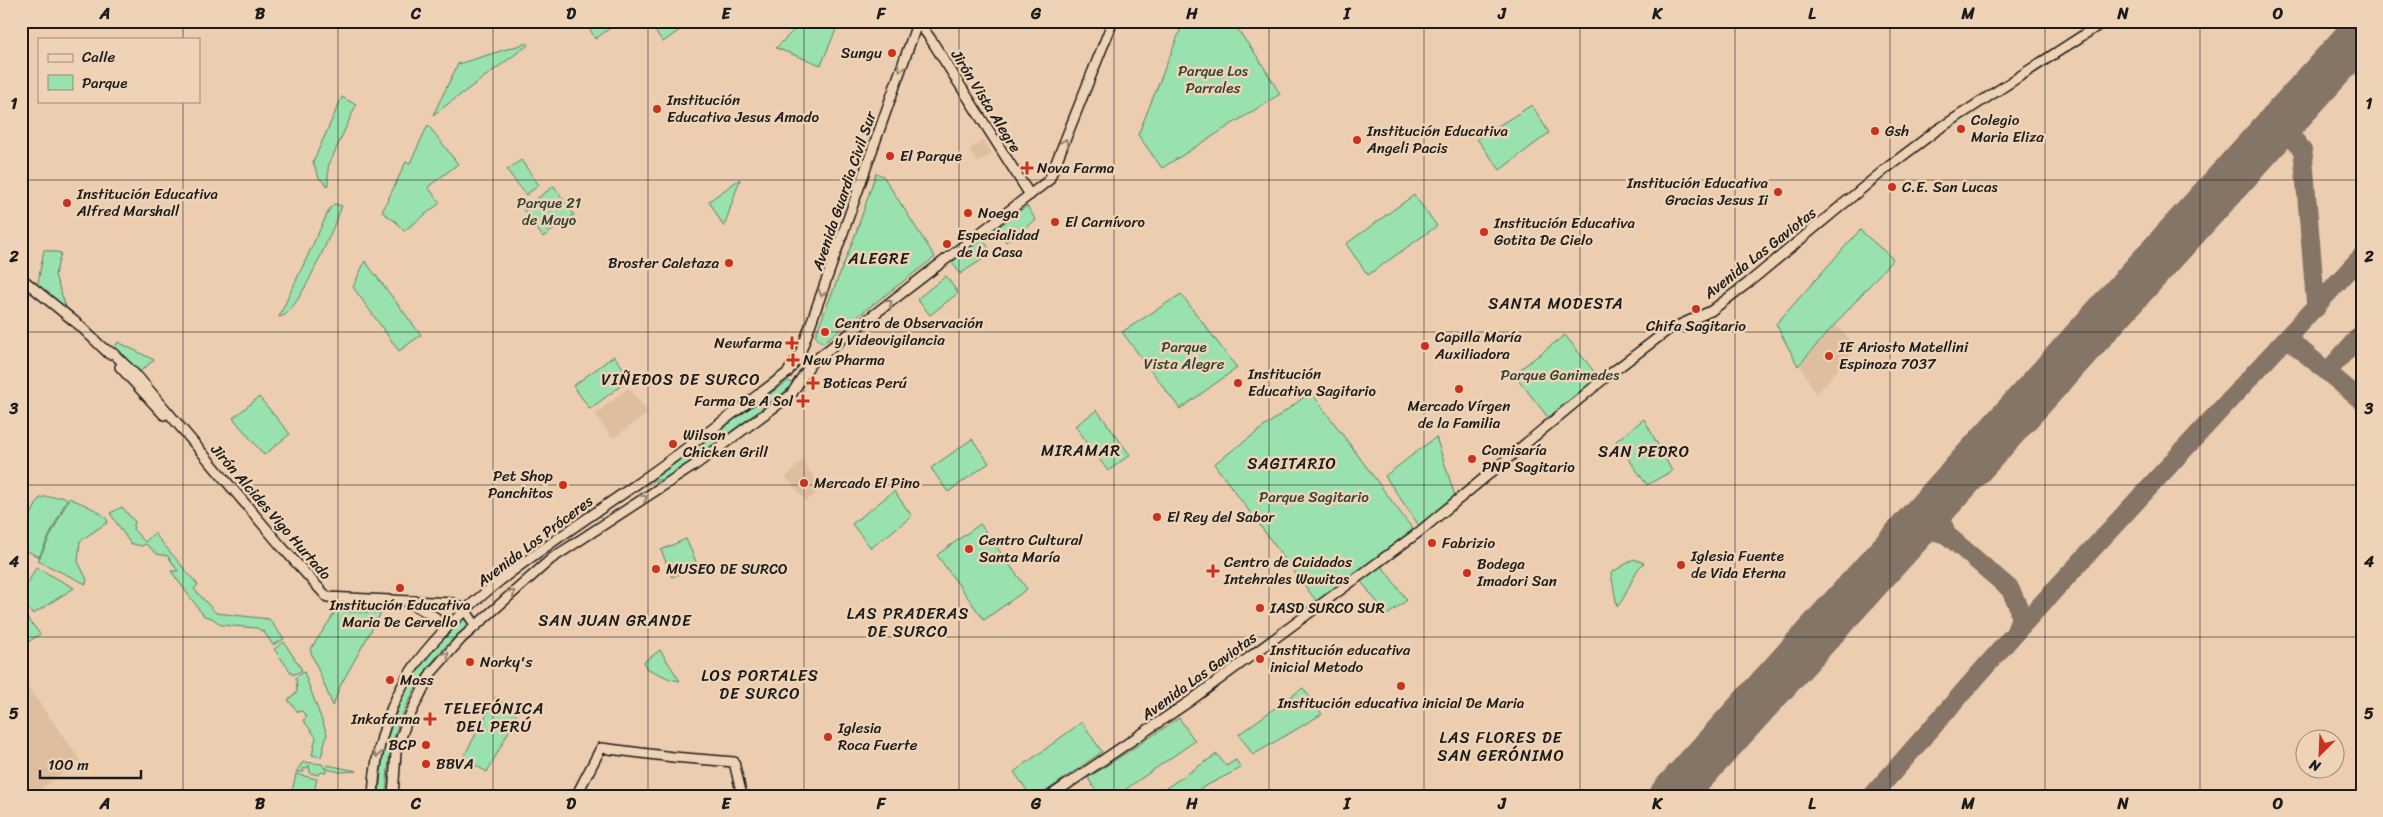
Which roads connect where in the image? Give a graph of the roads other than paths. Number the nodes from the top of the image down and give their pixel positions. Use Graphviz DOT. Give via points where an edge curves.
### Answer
graph roads {
  1 [pos="1113,21"];
  2 [pos="2105,21"];
  3 [pos="918,22"];
  4 [pos="1030,195"];
  5 [pos="21,278"];
  6 [pos="72,307"];
  7 [pos="63,312"];
  8 [pos="792,367"];
  9 [pos="404,602"];
  10 [pos="465,610"];
  11 [pos="476,626"];
  12 [pos="444,630"];
  13 [pos="373,796"];
  14 [pos="393,796"];
  15 [pos="576,796"];
  16 [pos="742,796"];
  17 [pos="1050,796"];
  4 -- 1 [label="main road, Avenida Los Próceres, one-way" via="1054,172"];
  2 -- 17 [label="main road, Avenida Las Gaviotas" via="1937,130 1748,283 1711,310 1668,330 1606,377 1419,532 1190,701"];
  3 -- 4 [label="main road, Jirón Vista Alegre"];
  3 -- 8 [label="main road, Avenida Guardia Civil Sur, one-way" via="805,340"];
  11 -- 4 [label="main road, Avenida Los Próceres, one-way" via="551,558 695,465 791,395 811,363"];
  5 -- 7 [label="main road, Jirón Alcides Vigo Hurtado"];
  6 -- 7 [label="main road" via="69,312"];
  7 -- 9 [label="main road, Jirón Alcides Vigo Hurtado" via="105,349 176,429 182,431 327,597"];
  8 -- 10 [label="main road, Avenida Los Próceres"];
  9 -- 10 [label="main road, Jirón Alcides Vigo Hurtado" via="453,603"];
  9 -- 12 [label="main road, Jirón Alcides Vigo Hurtado" via="423,608"];
  10 -- 11 [label="main road"];
  10 -- 12 [label="main road, Avenida Los Próceres"];
  14 -- 11 [label="main road, Avenida Los Próceres, one-way" via="396,752 414,702 431,673"];
  12 -- 13 [label="main road, Avenida Los Próceres, one-way" via="416,663 384,728 377,754"];
  15 -- 16 [label="main road" via="601,748 734,762"];
}
